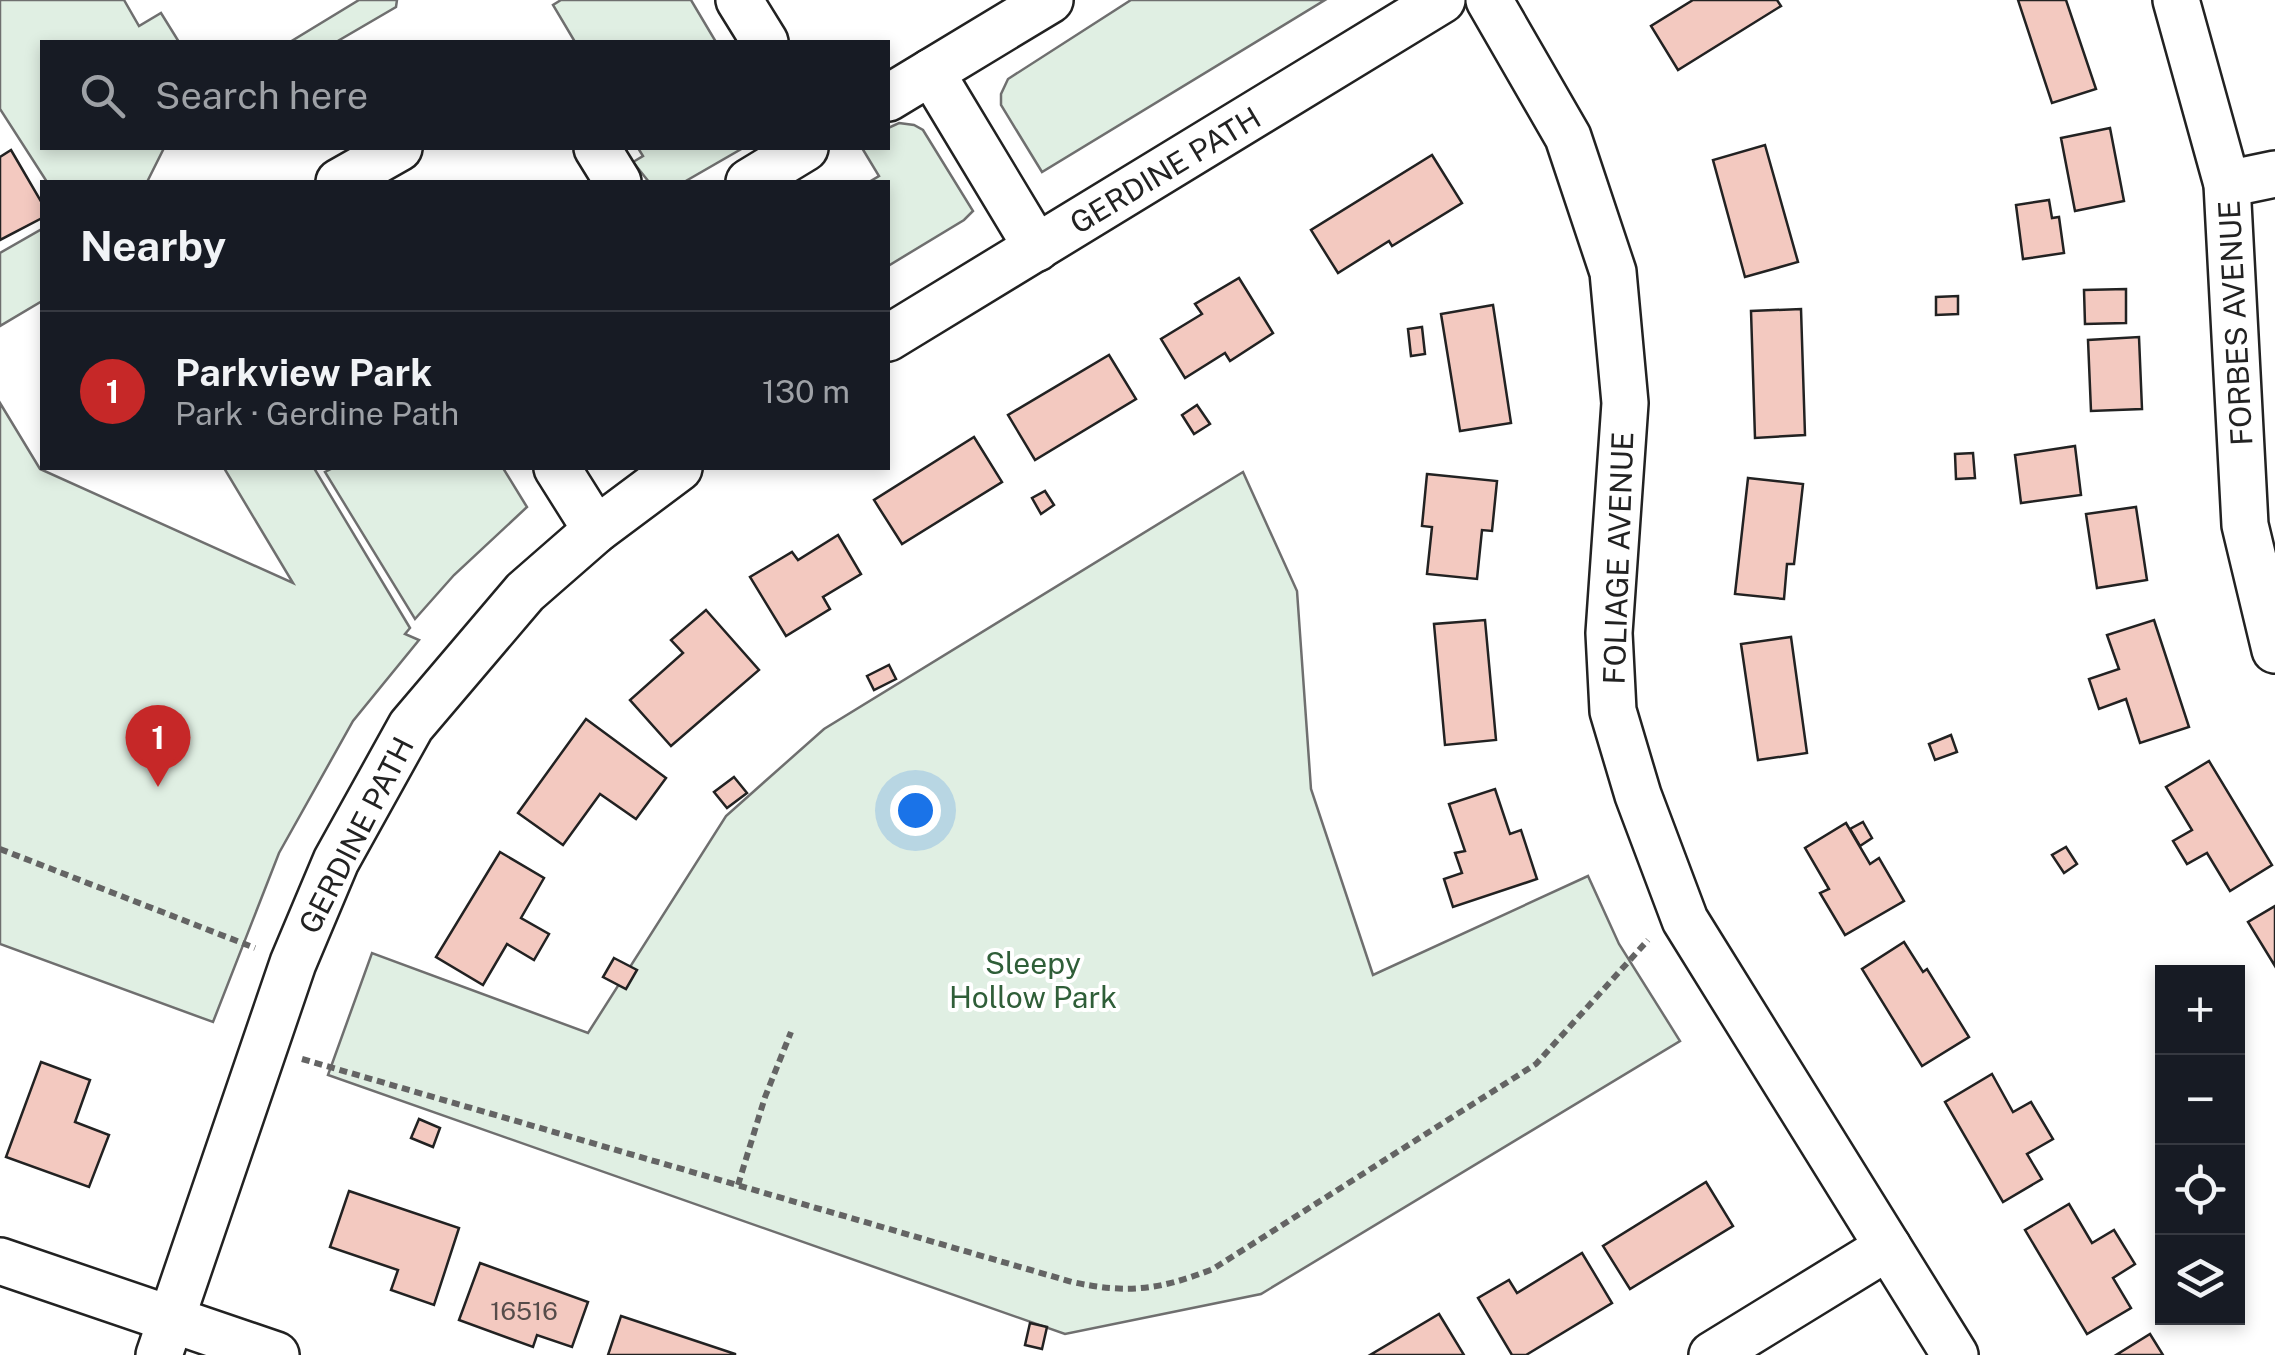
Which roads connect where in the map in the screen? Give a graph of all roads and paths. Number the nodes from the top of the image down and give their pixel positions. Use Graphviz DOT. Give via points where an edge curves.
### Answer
graph roads {
  1 [pos="740,0"];
  2 [pos="1050,0"];
  3 [pos="1442,0"];
  4 [pos="1489,0"];
  5 [pos="2176,0"];
  6 [pos="764,40"];
  7 [pos="931,72"];
  8 [pos="890,97"];
  9 [pos="395,150"];
  10 [pos="598,150"];
  11 [pos="802,150"];
  12 [pos="2275,174"];
  13 [pos="343,180"];
  14 [pos="617,180"];
  15 [pos="751,180"];
  16 [pos="2228,184"];
  17 [pos="1037,248"];
  18 [pos="890,337"];
  19 [pos="558,470"];
  20 [pos="676,470"];
  21 [pos="596,530"];
  22 [pos="2275,650"];
  23 [pos="0,849"];
  24 [pos="1684,920"];
  25 [pos="293,963"];
  26 [pos="792,1032"];
  27 [pos="264,1044"];
  28 [pos="738,1185"];
  29 [pos="1888,1247"];
  30 [pos="0,1261"];
  31 [pos="165,1337"];
  32 [pos="276,1355"];
  33 [pos="1712,1355"];
  34 [pos="1955,1355"];
  1 -- 6 [label="street"];
  2 -- 7 [label="street"];
  3 -- 17 [label="street, GERDINE PATH"];
  4 -- 24 [label="street, FOLIAGE AVENUE" via="1568,137 1612,272 1625,403 1609,633 1613,711"];
  5 -- 16 [label="street, FORBES AVENUE"];
  7 -- 8 [label="street"];
  7 -- 17 [label="street"];
  9 -- 13 [label="street"];
  10 -- 14 [label="street"];
  11 -- 15 [label="street"];
  12 -- 16 [label="street"];
  16 -- 22 [label="street, FORBES AVENUE" via="2245,525"];
  17 -- 18 [label="street, GERDINE PATH"];
  19 -- 21 [label="street"];
  20 -- 21 [label="street, GERDINE PATH"];
  21 -- 25 [label="street, GERDINE PATH" via="525,592 411,726 336,861"];
  23 -- 25 [label="path"];
  24 -- 28 [label="path" via="1646,940 1536,1064 1213,1269 1174,1284 1115,1291 1072,1282"];
  24 -- 29 [label="street, FOLIAGE AVENUE"];
  25 -- 27 [label="street, GERDINE PATH"];
  26 -- 28 [label="path"];
  27 -- 28 [label="path"];
  27 -- 31 [label="street, GERDINE PATH"];
  29 -- 33 [label="street"];
  29 -- 34 [label="street, FOLIAGE AVENUE"];
  30 -- 31 [label="street"];
  31 -- 32 [label="street"];
}
